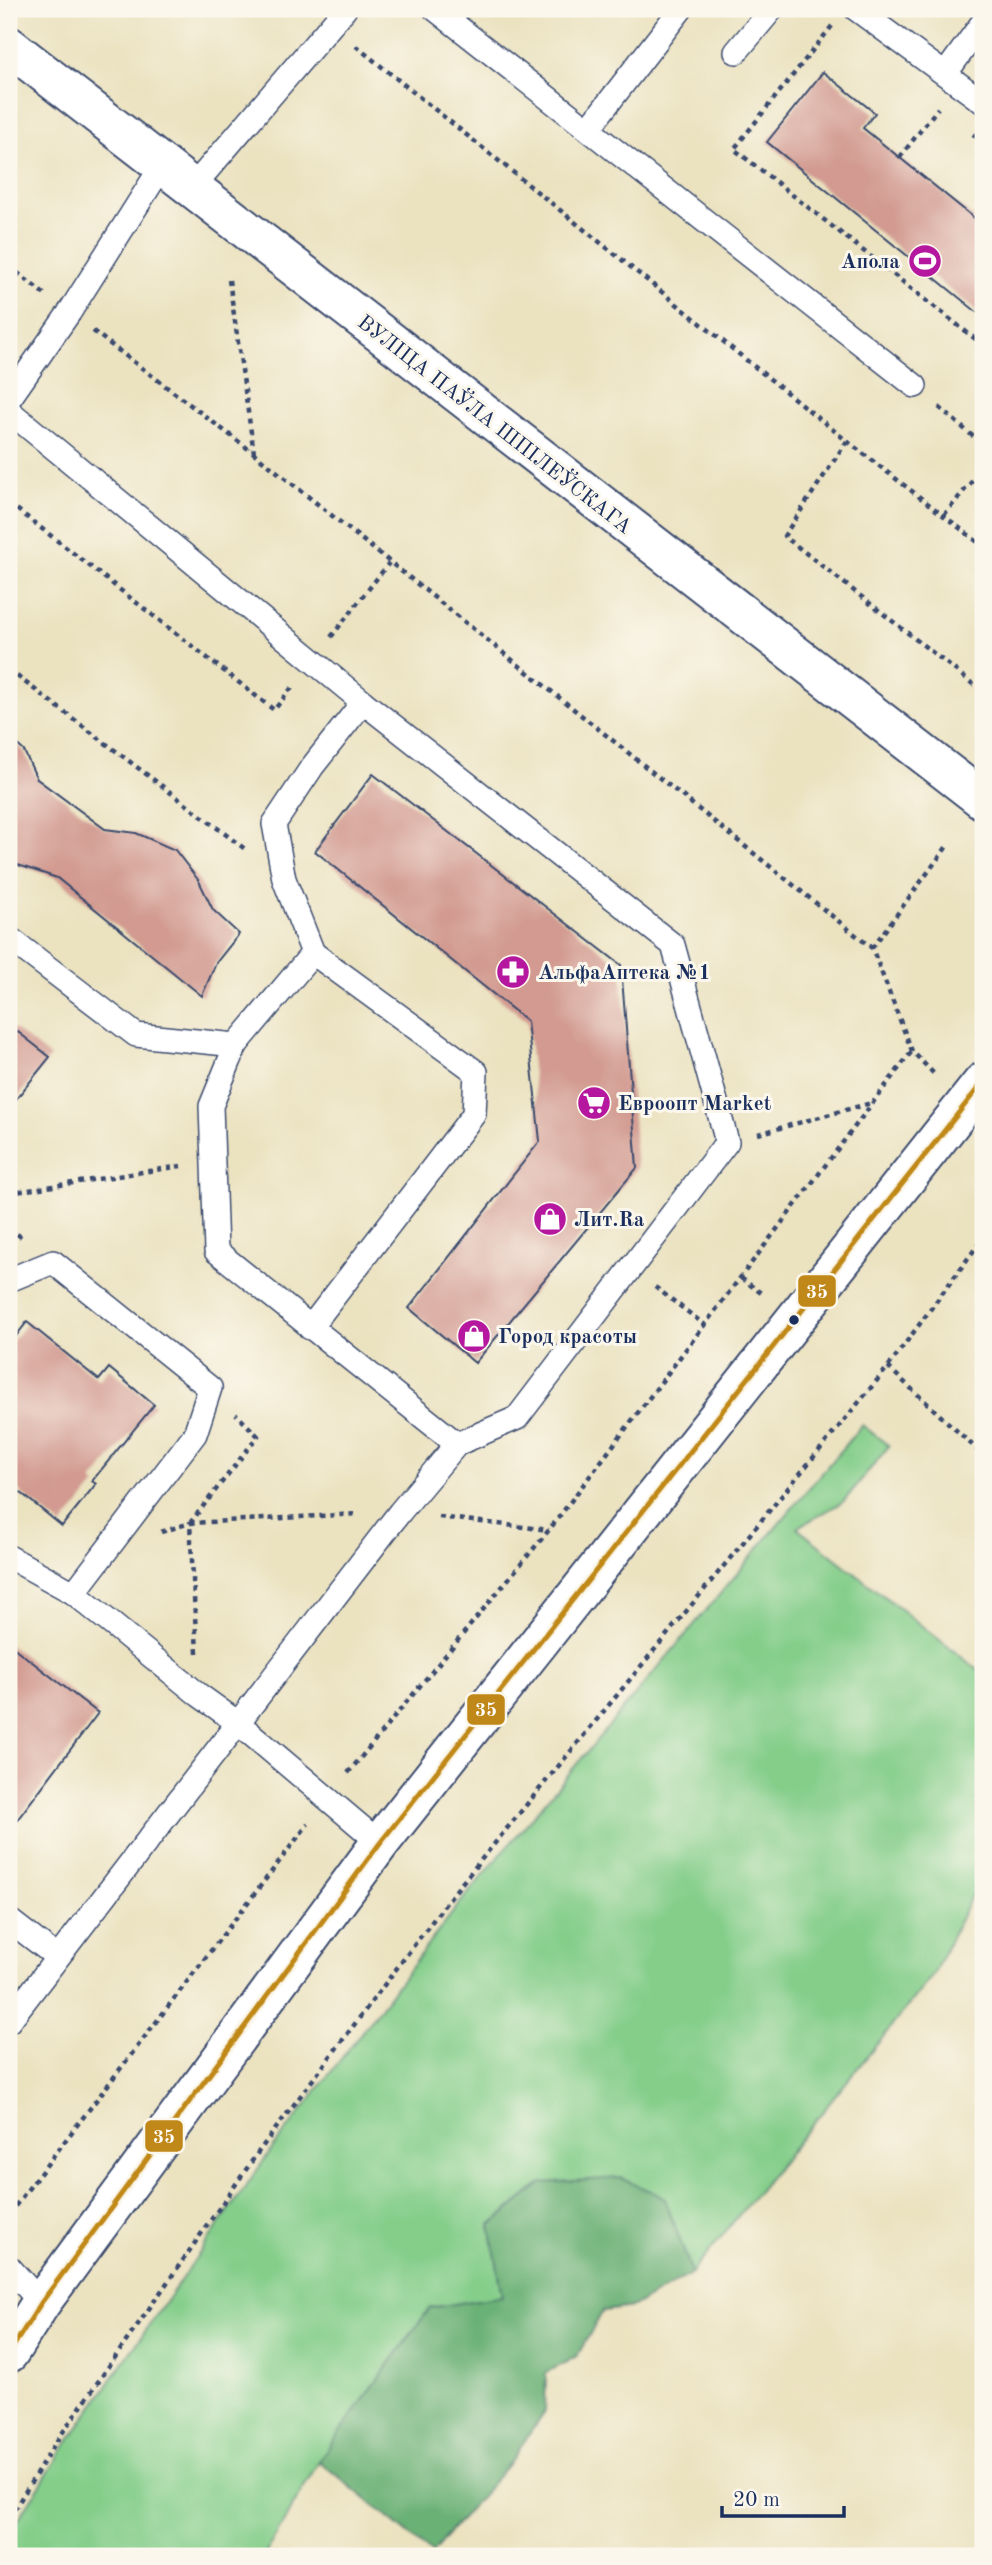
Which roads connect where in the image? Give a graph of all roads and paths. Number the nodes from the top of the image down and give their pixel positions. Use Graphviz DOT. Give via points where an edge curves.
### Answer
graph roads {
  1 [pos="435,9"];
  2 [pos="681,9"];
  3 [pos="772,9"];
  4 [pos="856,9"];
  5 [pos="338,17"];
  6 [pos="983,22"];
  7 [pos="844,32"];
  8 [pos="9,46"];
  9 [pos="736,52"];
  10 [pos="946,74"];
  11 [pos="928,99"];
  12 [pos="983,102"];
  13 [pos="939,107"];
  14 [pos="948,114"];
  15 [pos="589,128"];
  16 [pos="965,128"];
  17 [pos="983,142"];
  18 [pos="900,157"];
  19 [pos="176,178"];
  20 [pos="9,267"];
  21 [pos="229,280"];
  22 [pos="69,313"];
  23 [pos="983,345"];
  24 [pos="915,386"];
  25 [pos="9,399"];
  26 [pos="9,411"];
  27 [pos="846,441"];
  28 [pos="983,445"];
  29 [pos="254,454"];
  30 [pos="983,468"];
  31 [pos="944,515"];
  32 [pos="983,546"];
  33 [pos="9,670"];
  34 [pos="983,692"];
  35 [pos="363,702"];
  36 [pos="983,800"];
  37 [pos="948,845"];
  38 [pos="284,878"];
  39 [pos="9,938"];
  40 [pos="872,948"];
  41 [pos="313,953"];
  42 [pos="236,1045"];
  43 [pos="983,1082"];
  44 [pos="873,1102"];
  45 [pos="727,1142"];
  46 [pos="212,1161"];
  47 [pos="9,1193"];
  48 [pos="983,1238"];
  49 [pos="629,1268"];
  50 [pos="9,1280"];
  51 [pos="705,1325"];
  52 [pos="310,1328"];
  53 [pos="888,1367"];
  54 [pos="210,1388"];
  55 [pos="457,1444"];
  56 [pos="983,1455"];
  57 [pos="400,1512"];
  58 [pos="190,1523"];
  59 [pos="549,1530"];
  60 [pos="107,1549"];
  61 [pos="9,1557"];
  62 [pos="74,1593"];
  63 [pos="199,1695"];
  64 [pos="238,1723"];
  65 [pos="327,1799"];
  66 [pos="380,1843"];
  67 [pos="9,1920"];
  68 [pos="57,1957"];
  69 [pos="9,2021"];
  70 [pos="9,2214"];
  71 [pos="9,2267"];
  72 [pos="41,2303"];
  73 [pos="9,2353"];
  74 [pos="9,2518"];
  1 -- 15 [label="lane"];
  2 -- 15 [label="lane"];
  3 -- 9 [label="lane"];
  4 -- 10 [label="lane"];
  5 -- 19 [label="lane"];
  5 -- 27 [label="path"];
  6 -- 10 [label="lane"];
  7 -- 23 [label="path" via="833,24 734,149"];
  8 -- 19 [label="street, ВУЛІЦА ПАЎЛА ШПІЛЕЎСКАГА"];
  10 -- 12 [label="lane"];
  11 -- 13 [label="path"];
  13 -- 14 [label="path"];
  13 -- 18 [label="path"];
  15 -- 24 [label="lane"];
  16 -- 17 [label="path"];
  19 -- 22 [label="lane"];
  19 -- 36 [label="street, ВУЛІЦА ПАЎЛА ШПІЛЕЎСКАГА"];
  20 -- 22 [label="path"];
  21 -- 29 [label="path"];
  22 -- 25 [label="lane"];
  22 -- 29 [label="path"];
  24 -- 28 [label="path"];
  26 -- 35 [label="lane"];
  27 -- 31 [label="path"];
  27 -- 34 [label="path" via="784,536"];
  29 -- 40 [label="path"];
  30 -- 31 [label="path"];
  31 -- 32 [label="path"];
  33 -- 38 [label="path"];
  35 -- 38 [label="lane" via="274,824"];
  35 -- 45 [label="lane" via="673,945"];
  37 -- 40 [label="path"];
  38 -- 41 [label="lane"];
  39 -- 42 [label="lane" via="136,1035"];
  40 -- 44 [label="path" via="912,1051"];
  41 -- 42 [label="lane"];
  41 -- 52 [label="lane" via="476,1072 474,1114"];
  42 -- 46 [label="lane" via="211,1106"];
  43 -- 66 [label="street"];
  44 -- 45 [label="path"];
  44 -- 51 [label="path"];
  45 -- 49 [label="lane"];
  46 -- 47 [label="path"];
  46 -- 52 [label="lane" via="216,1251"];
  48 -- 53 [label="path"];
  49 -- 51 [label="path"];
  49 -- 55 [label="lane" via="517,1418"];
  50 -- 54 [label="lane" via="53,1262"];
  51 -- 59 [label="path"];
  52 -- 55 [label="lane"];
  53 -- 56 [label="path"];
  53 -- 74 [label="path" via="435,1917 258,2151 56,2442"];
  54 -- 58 [label="path" via="258,1436"];
  54 -- 60 [label="lane" via="195,1434"];
  55 -- 57 [label="lane"];
  57 -- 58 [label="path"];
  57 -- 59 [label="path"];
  57 -- 64 [label="lane"];
  58 -- 60 [label="path"];
  58 -- 63 [label="path"];
  59 -- 65 [label="path"];
  60 -- 62 [label="lane"];
  61 -- 62 [label="lane"];
  62 -- 63 [label="lane"];
  63 -- 64 [label="lane"];
  64 -- 65 [label="lane"];
  64 -- 68 [label="lane"];
  65 -- 66 [label="lane"];
  65 -- 70 [label="path"];
  66 -- 72 [label="street"];
  67 -- 68 [label="lane"];
  68 -- 69 [label="lane"];
  71 -- 72 [label="lane"];
  72 -- 73 [label="street"];
}
